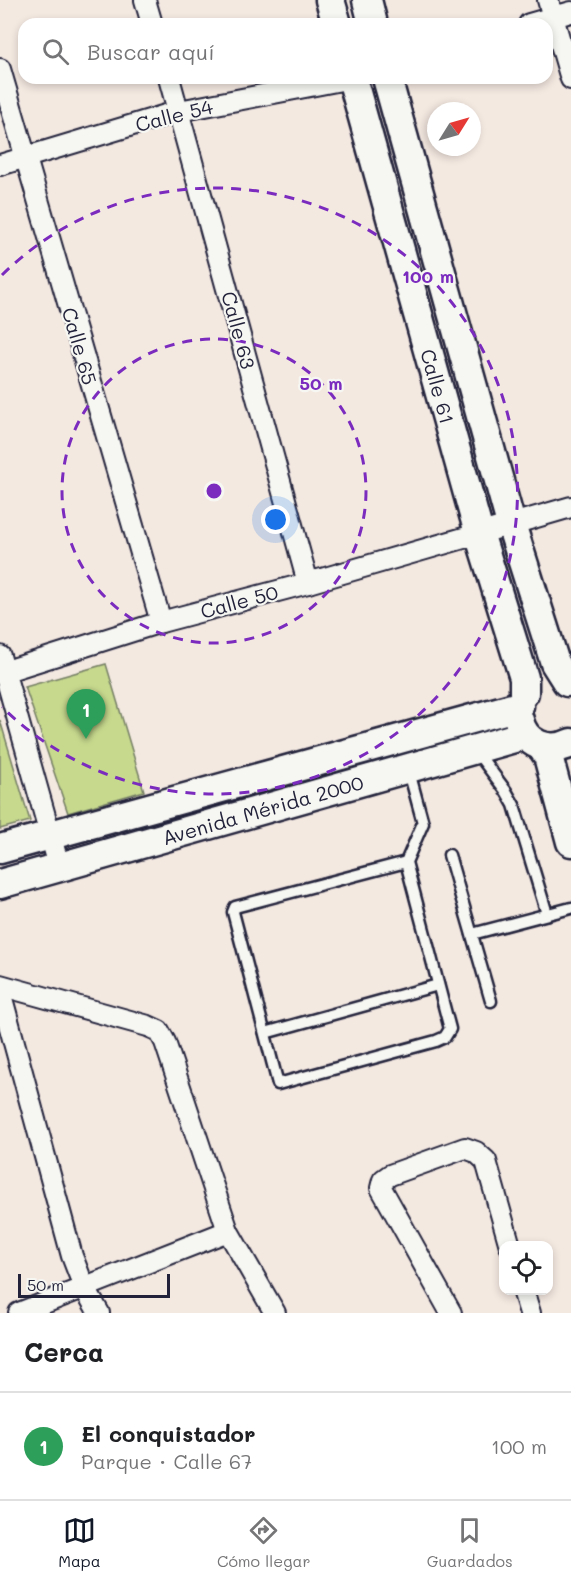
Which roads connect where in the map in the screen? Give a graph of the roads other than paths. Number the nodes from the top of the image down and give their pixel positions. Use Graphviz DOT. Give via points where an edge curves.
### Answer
graph roads {
  1 [pos="145,0"];
  2 [pos="330,0"];
  3 [pos="367,0"];
  4 [pos="558,9"];
  5 [pos="150,18"];
  6 [pos="335,18"];
  7 [pos="372,18"];
  8 [pos="541,18"];
  9 [pos="0,69"];
  10 [pos="571,80"];
  11 [pos="171,84"];
  12 [pos="321,84"];
  13 [pos="354,84"];
  14 [pos="389,84"];
  15 [pos="179,111"];
  16 [pos="25,157"];
  17 [pos="0,165"];
  18 [pos="571,507"];
  19 [pos="512,524"];
  20 [pos="479,533"];
  21 [pos="308,582"];
  22 [pos="161,622"];
  23 [pos="2,667"];
  24 [pos="569,683"];
  25 [pos="522,700"];
  26 [pos="534,741"];
  27 [pos="571,743"];
  28 [pos="474,749"];
  29 [pos="408,768"];
  30 [pos="51,836"];
  31 [pos="571,842"];
  32 [pos="0,849"];
  33 [pos="449,855"];
  34 [pos="406,862"];
  35 [pos="59,866"];
  36 [pos="0,884"];
  37 [pos="571,908"];
  38 [pos="547,915"];
  39 [pos="472,934"];
  40 [pos="0,985"];
  41 [pos="438,985"];
  42 [pos="0,992"];
  43 [pos="491,1001"];
  44 [pos="265,1033"];
  45 [pos="228,1231"];
  46 [pos="509,1241"];
  47 [pos="84,1287"];
  48 [pos="525,1295"];
  49 [pos="19,1313"];
  50 [pos="99,1313"];
  51 [pos="275,1313"];
  52 [pos="451,1313"];
  53 [pos="530,1313"];
  1 -- 5 [label="street"];
  2 -- 6 [label="street"];
  3 -- 7 [label="street"];
  4 -- 8 [label="street"];
  4 -- 10 [label="street"];
  9 -- 16 [label="street, Calle 65"];
  11 -- 15 [label="street, Calle 63"];
  12 -- 15 [label="street, Calle 54"];
  13 -- 20 [label="street, Calle 61"];
  14 -- 19 [label="street, Calle 61"];
  15 -- 16 [label="street, Calle 54"];
  15 -- 21 [label="street, Calle 63"];
  16 -- 17 [label="street, Calle 54"];
  16 -- 22 [label="street, Calle 65"];
  18 -- 19 [label="street, Calle 50"];
  19 -- 20 [label="street, Calle 50"];
  19 -- 24 [label="street, Calle 61" via="555,663"];
  20 -- 21 [label="street, Calle 50"];
  20 -- 25 [label="street, Calle 61" via="524,678"];
  21 -- 22 [label="street, Calle 50"];
  22 -- 23 [label="street, Calle 50"];
  23 -- 30 [label="street"];
  24 -- 25 [label="street, Avenida Mérida 2000" via="544,680 533,685"];
  25 -- 26 [label="street, Calle 61" via="520,726"];
  25 -- 30 [label="street, Avenida Mérida 2000"];
  26 -- 27 [label="street, Avenida Mérida 2000" via="553,749"];
  26 -- 28 [label="street, Avenida Mérida 2000"];
  26 -- 31 [label="street" via="548,756"];
  28 -- 29 [label="street, Avenida Mérida 2000"];
  28 -- 38 [label="lane" via="514,805"];
  29 -- 34 [label="lane" via="423,823"];
  29 -- 35 [label="street, Avenida Mérida 2000"];
  30 -- 32 [label="street, Avenida Mérida 2000"];
  30 -- 35 [label="street"];
  33 -- 39 [label="lane"];
  34 -- 41 [label="lane"];
  34 -- 44 [label="lane" via="235,907 233,912"];
  35 -- 36 [label="street, Avenida Mérida 2000"];
  37 -- 38 [label="lane"];
  38 -- 39 [label="lane"];
  39 -- 43 [label="lane"];
  40 -- 45 [label="street" via="159,1031"];
  41 -- 44 [label="lane"];
  41 -- 44 [label="lane" via="450,1029 436,1041 278,1084"];
  42 -- 47 [label="street" via="72,1256"];
  45 -- 47 [label="street"];
  45 -- 51 [label="street"];
  46 -- 52 [label="street" via="486,1161 476,1152 465,1148 383,1180 381,1188"];
  47 -- 49 [label="street"];
  47 -- 50 [label="street"];
  48 -- 53 [label="street"];
}
